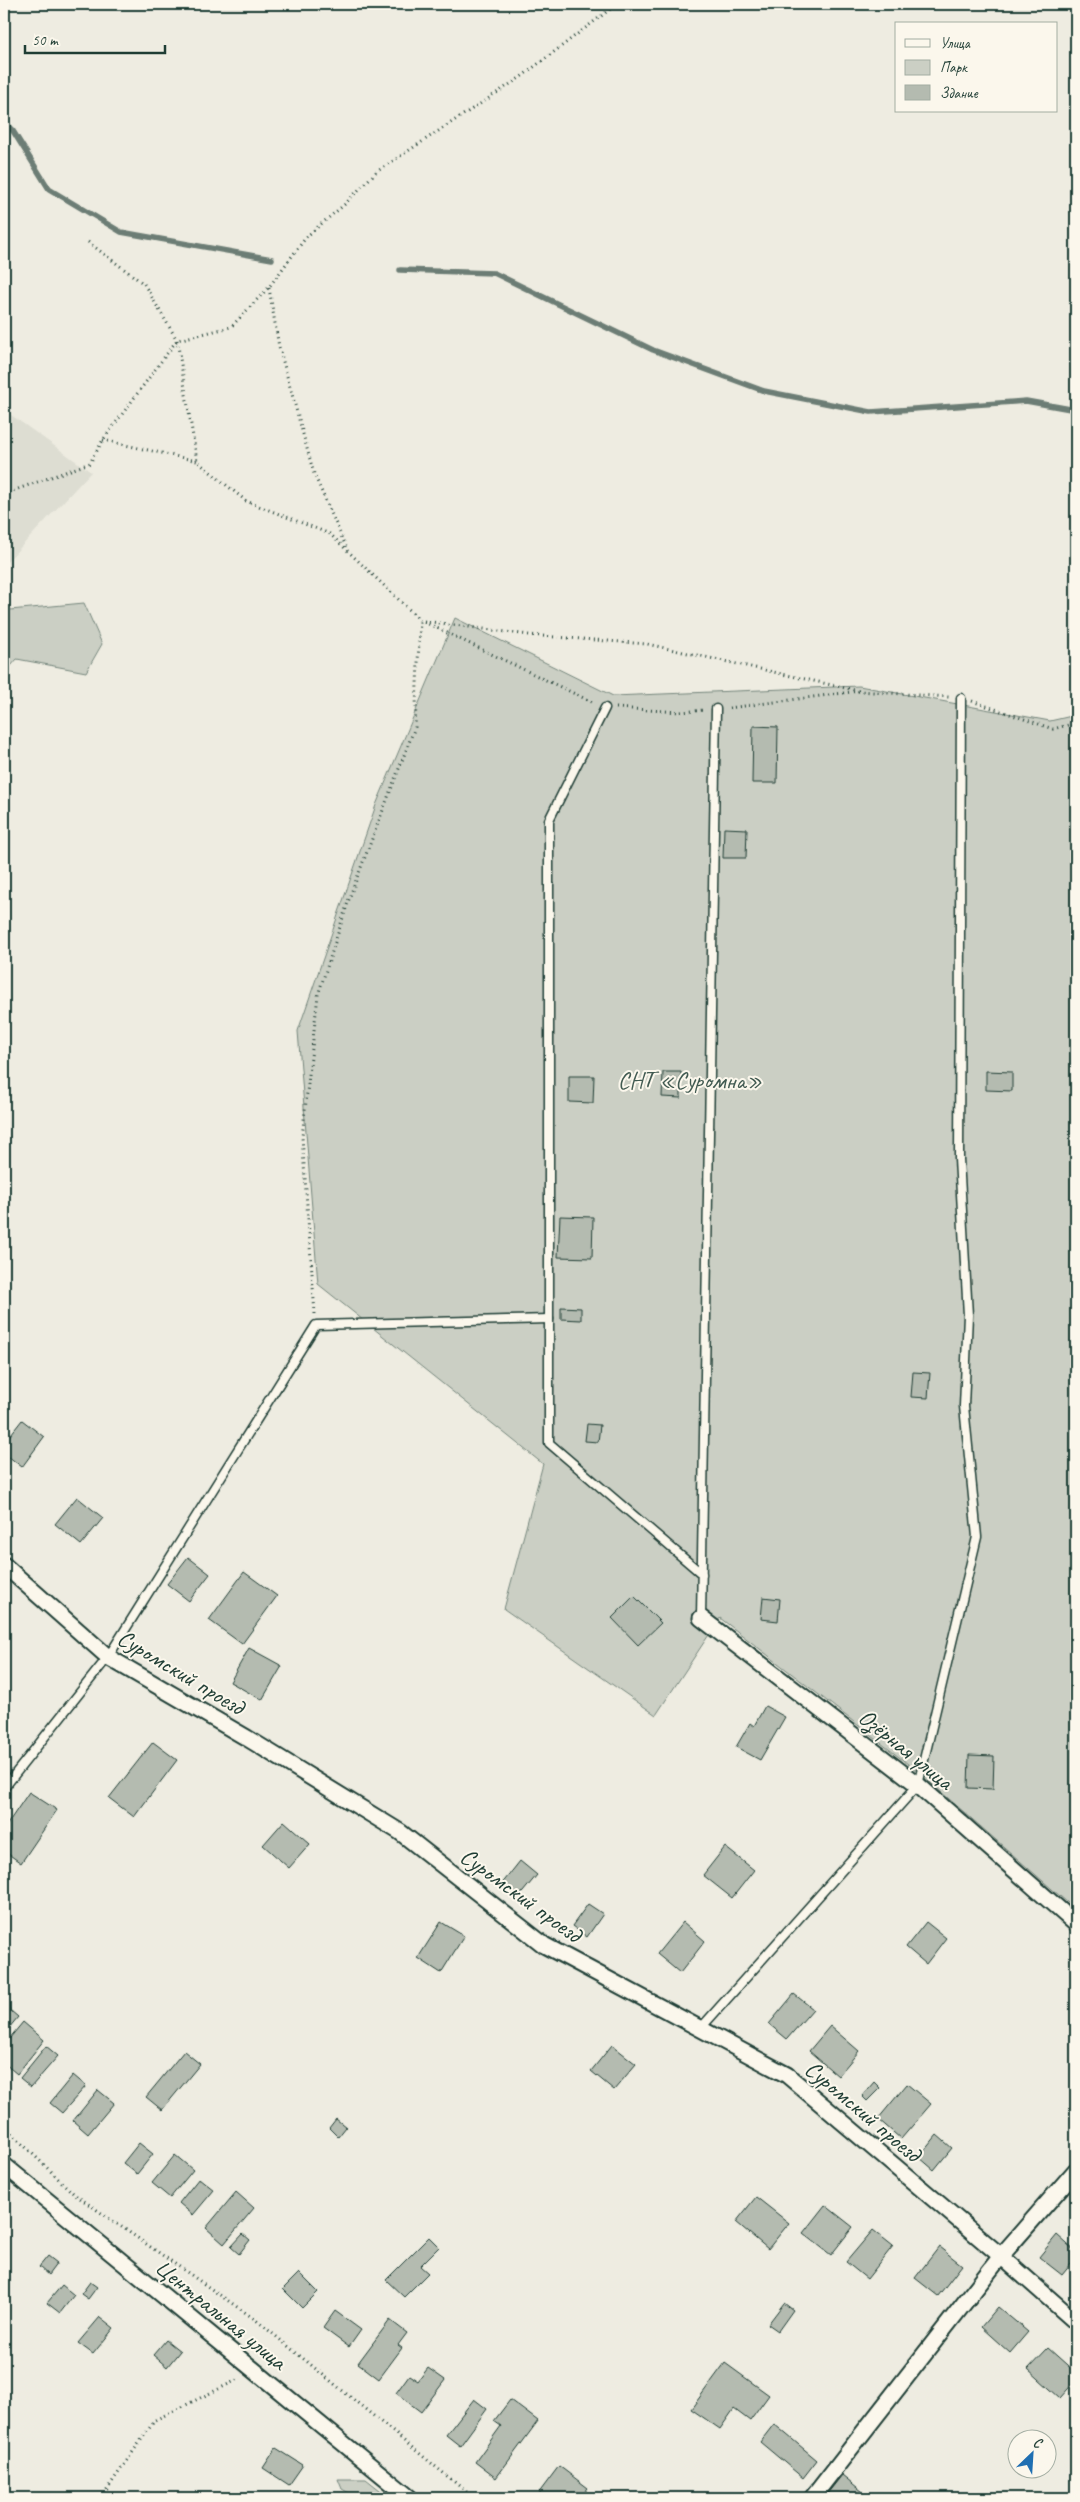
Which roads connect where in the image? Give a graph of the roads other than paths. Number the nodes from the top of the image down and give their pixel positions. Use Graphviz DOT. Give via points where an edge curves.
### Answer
graph roads {
  1 [pos="961,698"];
  2 [pos="605,708"];
  3 [pos="716,709"];
  4 [pos="549,1319"];
  5 [pos="4,1565"];
  6 [pos="702,1574"];
  7 [pos="702,1618"];
  8 [pos="108,1657"];
  9 [pos="918,1785"];
  10 [pos="4,1788"];
  11 [pos="1076,1924"];
  12 [pos="700,2029"];
  13 [pos="4,2165"];
  14 [pos="1076,2170"];
  15 [pos="1001,2256"];
  16 [pos="1076,2322"];
  17 [pos="410,2498"];
  18 [pos="812,2498"];
  1 -- 9 [label="lane" via="959,1159 968,1315 964,1406 977,1537"];
  2 -- 4 [label="lane" via="549,820"];
  3 -- 6 [label="lane"];
  4 -- 6 [label="lane" via="549,1444"];
  4 -- 8 [label="lane" via="316,1325"];
  5 -- 8 [label="street, Суромский проезд"];
  6 -- 7 [label="lane"];
  7 -- 9 [label="street, Озёрная улица"];
  8 -- 10 [label="lane"];
  8 -- 12 [label="street, Суромский проезд" via="400,1832 544,1945"];
  9 -- 11 [label="street, Озёрная улица"];
  9 -- 12 [label="lane"];
  12 -- 15 [label="street, Суромский проезд" via="787,2076"];
  13 -- 17 [label="street, Центральная улица"];
  14 -- 15 [label="street"];
  15 -- 16 [label="street, Суромский проезд"];
  15 -- 18 [label="street"];
}
